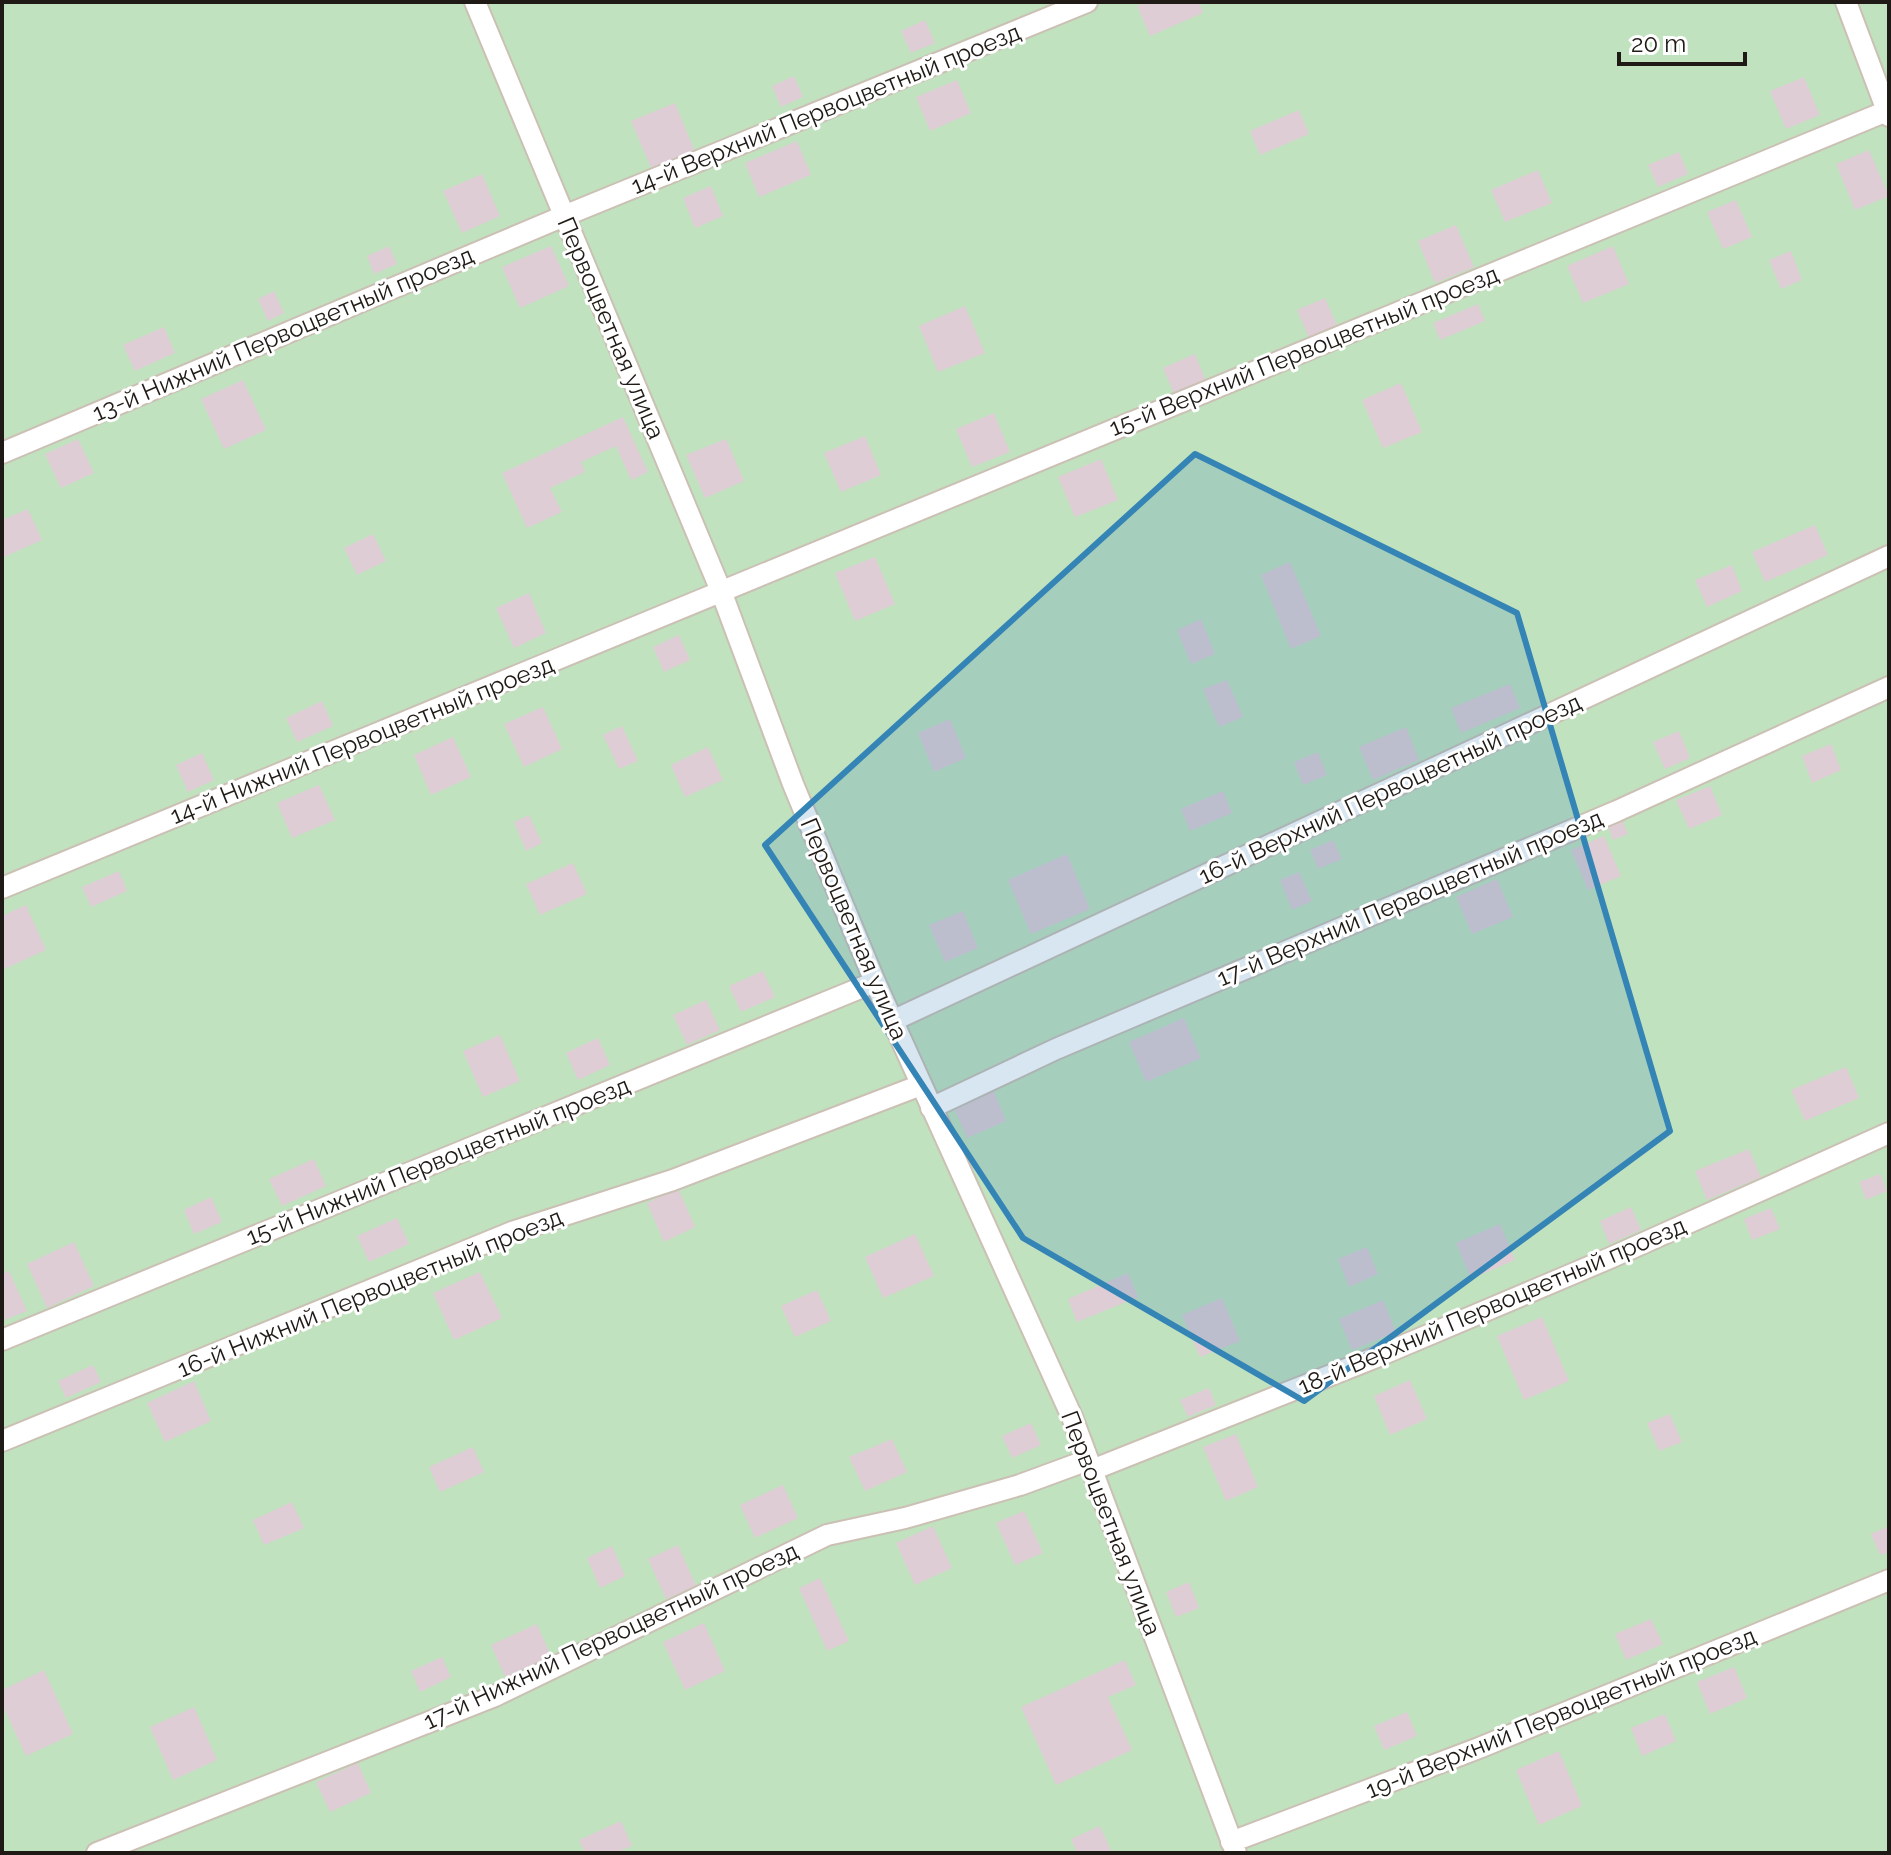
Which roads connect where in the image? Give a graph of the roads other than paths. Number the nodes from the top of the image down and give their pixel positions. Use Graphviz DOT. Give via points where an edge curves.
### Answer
graph roads {
  1 [pos="475,2"];
  2 [pos="1087,2"];
  3 [pos="1846,2"];
  4 [pos="1888,114"];
  5 [pos="564,216"];
  6 [pos="2,453"];
  7 [pos="1889,556"];
  8 [pos="721,591"];
  9 [pos="1889,687"];
  10 [pos="2,888"];
  11 [pos="875,982"];
  12 [pos="892,1021"];
  13 [pos="921,1085"];
  14 [pos="931,1108"];
  15 [pos="1889,1133"];
  16 [pos="2,1340"];
  17 [pos="2,1441"];
  18 [pos="1090,1465"];
  19 [pos="1889,1580"];
  20 [pos="1233,1850"];
  21 [pos="97,1853"];
  1 -- 5 [label="lane, Первоцветная улица"];
  2 -- 5 [label="lane, 14-й Верхний Первоцветный проезд"];
  3 -- 4 [label="lane"];
  4 -- 8 [label="lane, 15-й Верхний Первоцветный проезд"];
  5 -- 6 [label="lane, 13-й Нижний Первоцветный проезд"];
  5 -- 8 [label="lane, Первоцветная улица"];
  7 -- 12 [label="lane, 16-й Верхний Первоцветный проезд"];
  8 -- 10 [label="lane, 14-й Нижний Первоцветный проезд"];
  8 -- 11 [label="lane, Первоцветная улица"];
  9 -- 14 [label="lane, 17-й Верхний Первоцветный проезд" via="1617,811 1071,1043"];
  11 -- 12 [label="lane, Первоцветная улица"];
  11 -- 16 [label="lane, 15-й Нижний Первоцветный проезд"];
  12 -- 13 [label="lane, Первоцветная улица"];
  13 -- 14 [label="lane, Первоцветная улица"];
  13 -- 17 [label="lane, 16-й Нижний Первоцветный проезд" via="673,1180 512,1232"];
  14 -- 18 [label="lane, Первоцветная улица"];
  15 -- 18 [label="lane, 18-й Верхний Первоцветный проезд" via="1374,1358"];
  18 -- 20 [label="lane, Первоцветная улица"];
  18 -- 21 [label="lane, 17-й Нижний Первоцветный проезд" via="827,1535 495,1696"];
  19 -- 20 [label="lane, 19-й Верхний Первоцветный проезд"];
}
